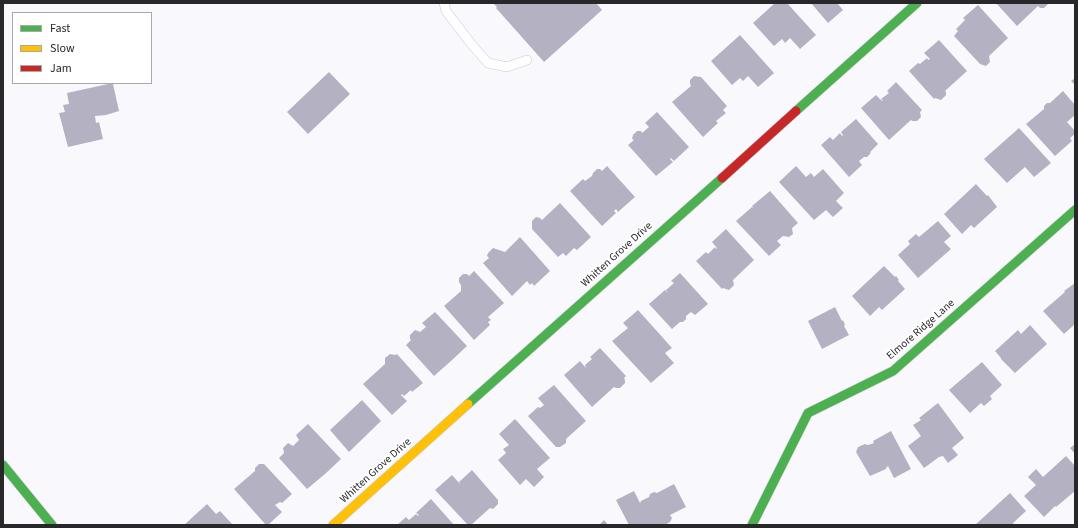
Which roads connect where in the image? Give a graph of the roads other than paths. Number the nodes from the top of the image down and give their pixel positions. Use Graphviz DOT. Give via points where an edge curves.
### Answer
graph roads {
  1 [pos="444,3"];
  2 [pos="916,3"];
  3 [pos="527,60"];
  4 [pos="1075,210"];
  5 [pos="3,465"];
  6 [pos="52,525"];
  7 [pos="333,525"];
  8 [pos="752,525"];
  1 -- 3 [label="lane" via="446,10 488,63 507,66"];
  2 -- 7 [label="street, Whitten Grove Drive"];
  4 -- 8 [label="street, Elmore Ridge Lane" via="893,371 808,412"];
  5 -- 6 [label="street"];
}
